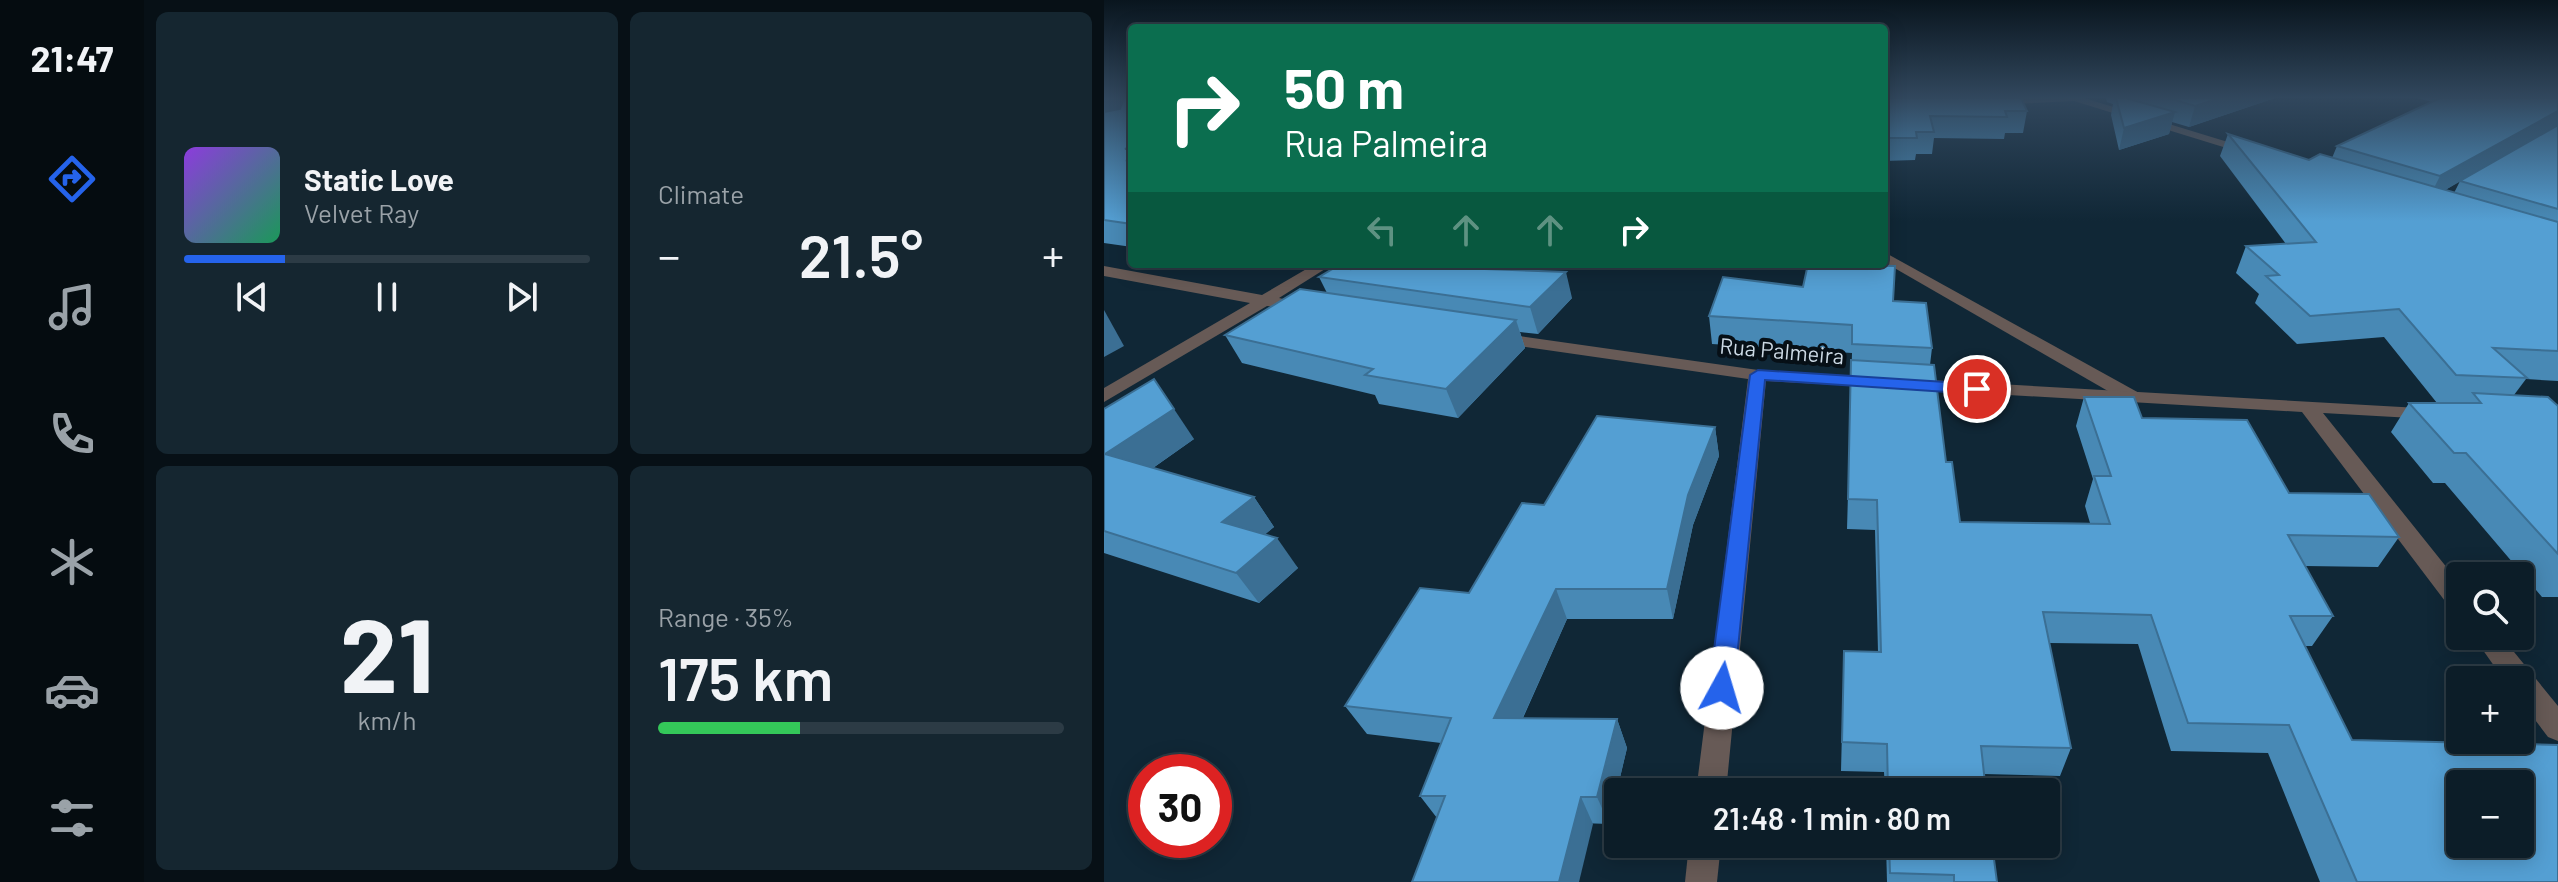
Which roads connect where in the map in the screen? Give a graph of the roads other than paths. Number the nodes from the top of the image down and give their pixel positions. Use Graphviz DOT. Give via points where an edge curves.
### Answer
graph roads {
  1 [pos="2210,139"];
  2 [pos="2268,157"];
  3 [pos="1888,258"];
  4 [pos="1319,268"];
  5 [pos="1104,271"];
  6 [pos="1262,301"];
  7 [pos="1324,311"];
  8 [pos="1478,335"];
  9 [pos="1758,375"];
  10 [pos="1104,396"];
  11 [pos="2134,398"];
  12 [pos="2309,408"];
  13 [pos="2449,414"];
  14 [pos="2446,584"];
  15 [pos="2497,650"];
  16 [pos="2558,728"];
  17 [pos="1713,778"];
  18 [pos="1704,858"];
  19 [pos="1701,882"];
  1 -- 2 [label="street"];
  3 -- 11 [label="street"];
  4 -- 6 [label="street"];
  5 -- 6 [label="street"];
  6 -- 7 [label="street"];
  6 -- 10 [label="street"];
  8 -- 9 [label="street, Rua Palmeira"];
  9 -- 11 [label="street, Rua Palmeira"];
  9 -- 17 [label="street"];
  11 -- 12 [label="street, Rua Palmeira"];
  12 -- 13 [label="street, Rua Palmeira"];
  12 -- 14 [label="street"];
  15 -- 16 [label="street"];
  18 -- 19 [label="street"];
}
